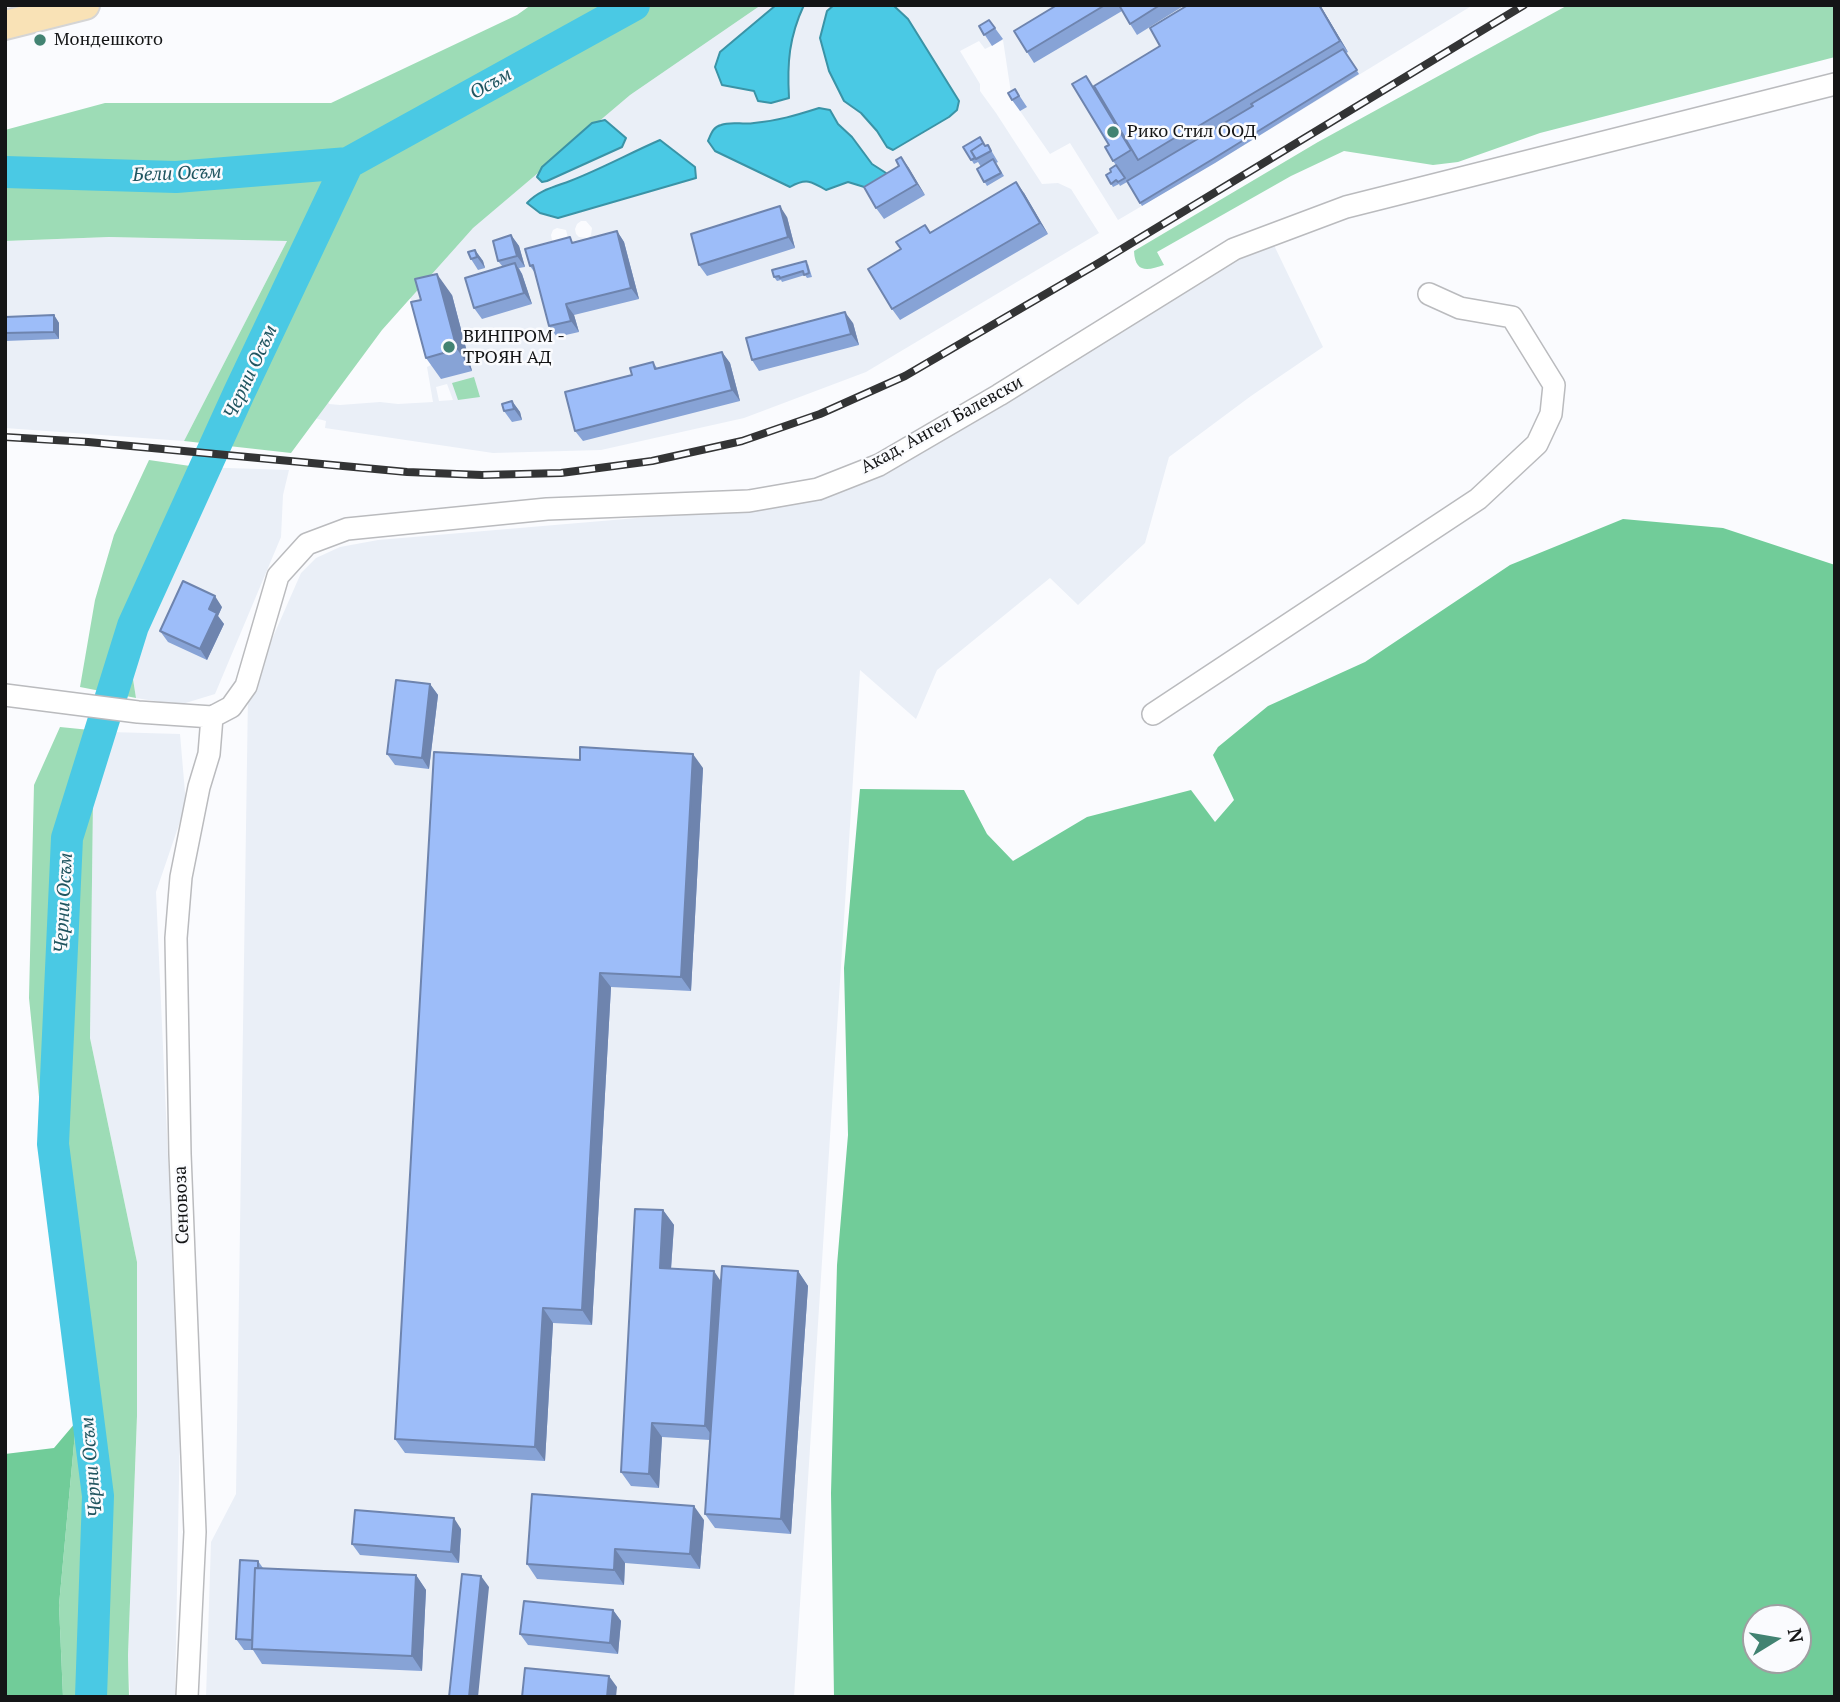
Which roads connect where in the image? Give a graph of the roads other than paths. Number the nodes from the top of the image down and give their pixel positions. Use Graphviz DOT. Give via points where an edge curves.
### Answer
graph roads {
  1 [pos="85,5"];
  2 [pos="5,25"];
  3 [pos="1835,84"];
  4 [pos="1429,294"];
  5 [pos="5,695"];
  6 [pos="1153,714"];
  7 [pos="212,717"];
  8 [pos="187,1697"];
  1 -- 2 [label="main road"];
  3 -- 7 [label="street, Акад. Ангел Балевски" via="1346,207 1234,249 879,465 818,489 749,501 547,509 347,529 307,544 278,576 246,686 231,706"];
  4 -- 6 [label="street" via="1460,308 1512,317 1554,385 1550,414 1537,444 1478,499"];
  5 -- 7 [label="street"];
  7 -- 8 [label="street, Сеновоза" via="209,754 181,877 176,937 195,1532"];
}
